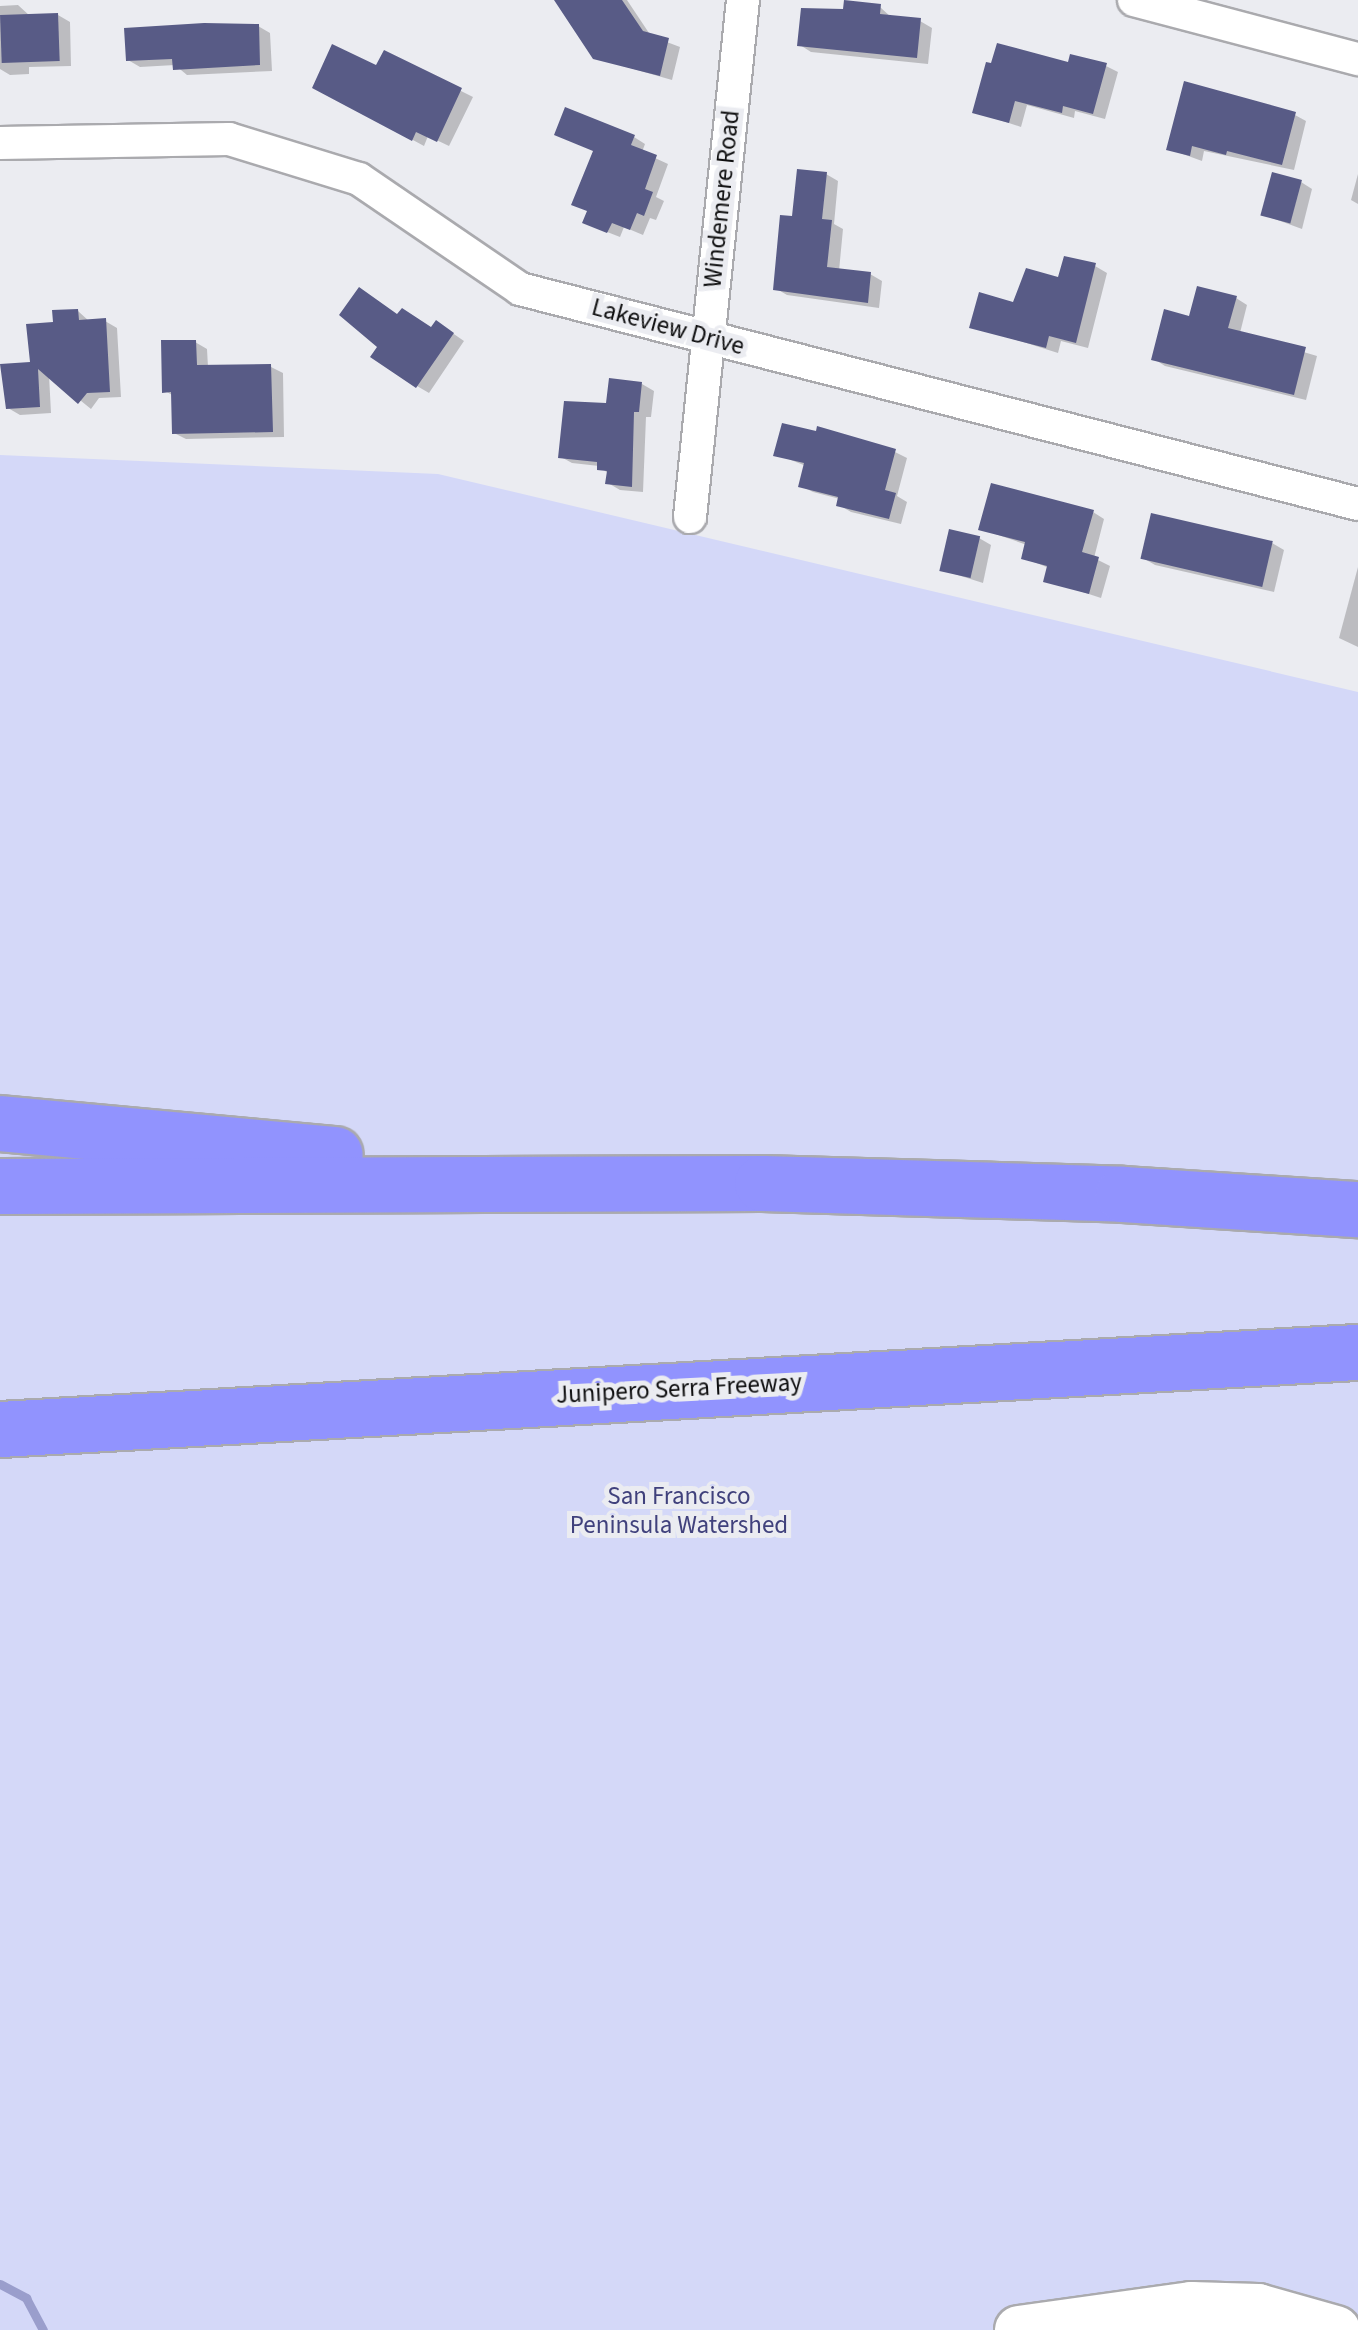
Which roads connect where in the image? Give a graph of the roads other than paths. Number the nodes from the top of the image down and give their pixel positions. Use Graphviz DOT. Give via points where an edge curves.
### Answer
graph roads {
  1 [pos="743,0"];
  2 [pos="1134,0"];
  3 [pos="1358,59"];
  4 [pos="0,143"];
  5 [pos="706,337"];
  6 [pos="1358,504"];
  7 [pos="690,517"];
  8 [pos="0,1123"];
  9 [pos="521,1182"];
  10 [pos="0,1186"];
  11 [pos="1358,1208"];
  12 [pos="1358,1352"];
  13 [pos="0,1429"];
  14 [pos="1020,2330"];
  15 [pos="1336,2330"];
  1 -- 5 [label="street, Windemere Road"];
  2 -- 3 [label="street"];
  4 -- 5 [label="street, Lakeview Drive" via="230,139 360,178 520,288"];
  5 -- 6 [label="street, Lakeview Drive"];
  5 -- 7 [label="street, Windemere Road"];
  8 -- 9 [label="highway" via="292,1148"];
  9 -- 10 [label="highway"];
  9 -- 11 [label="highway" via="903,1186"];
  12 -- 13 [label="highway, Junipero Serra Freeway"];
  14 -- 15 [label="street" via="1191,2306 1258,2308"];
}
